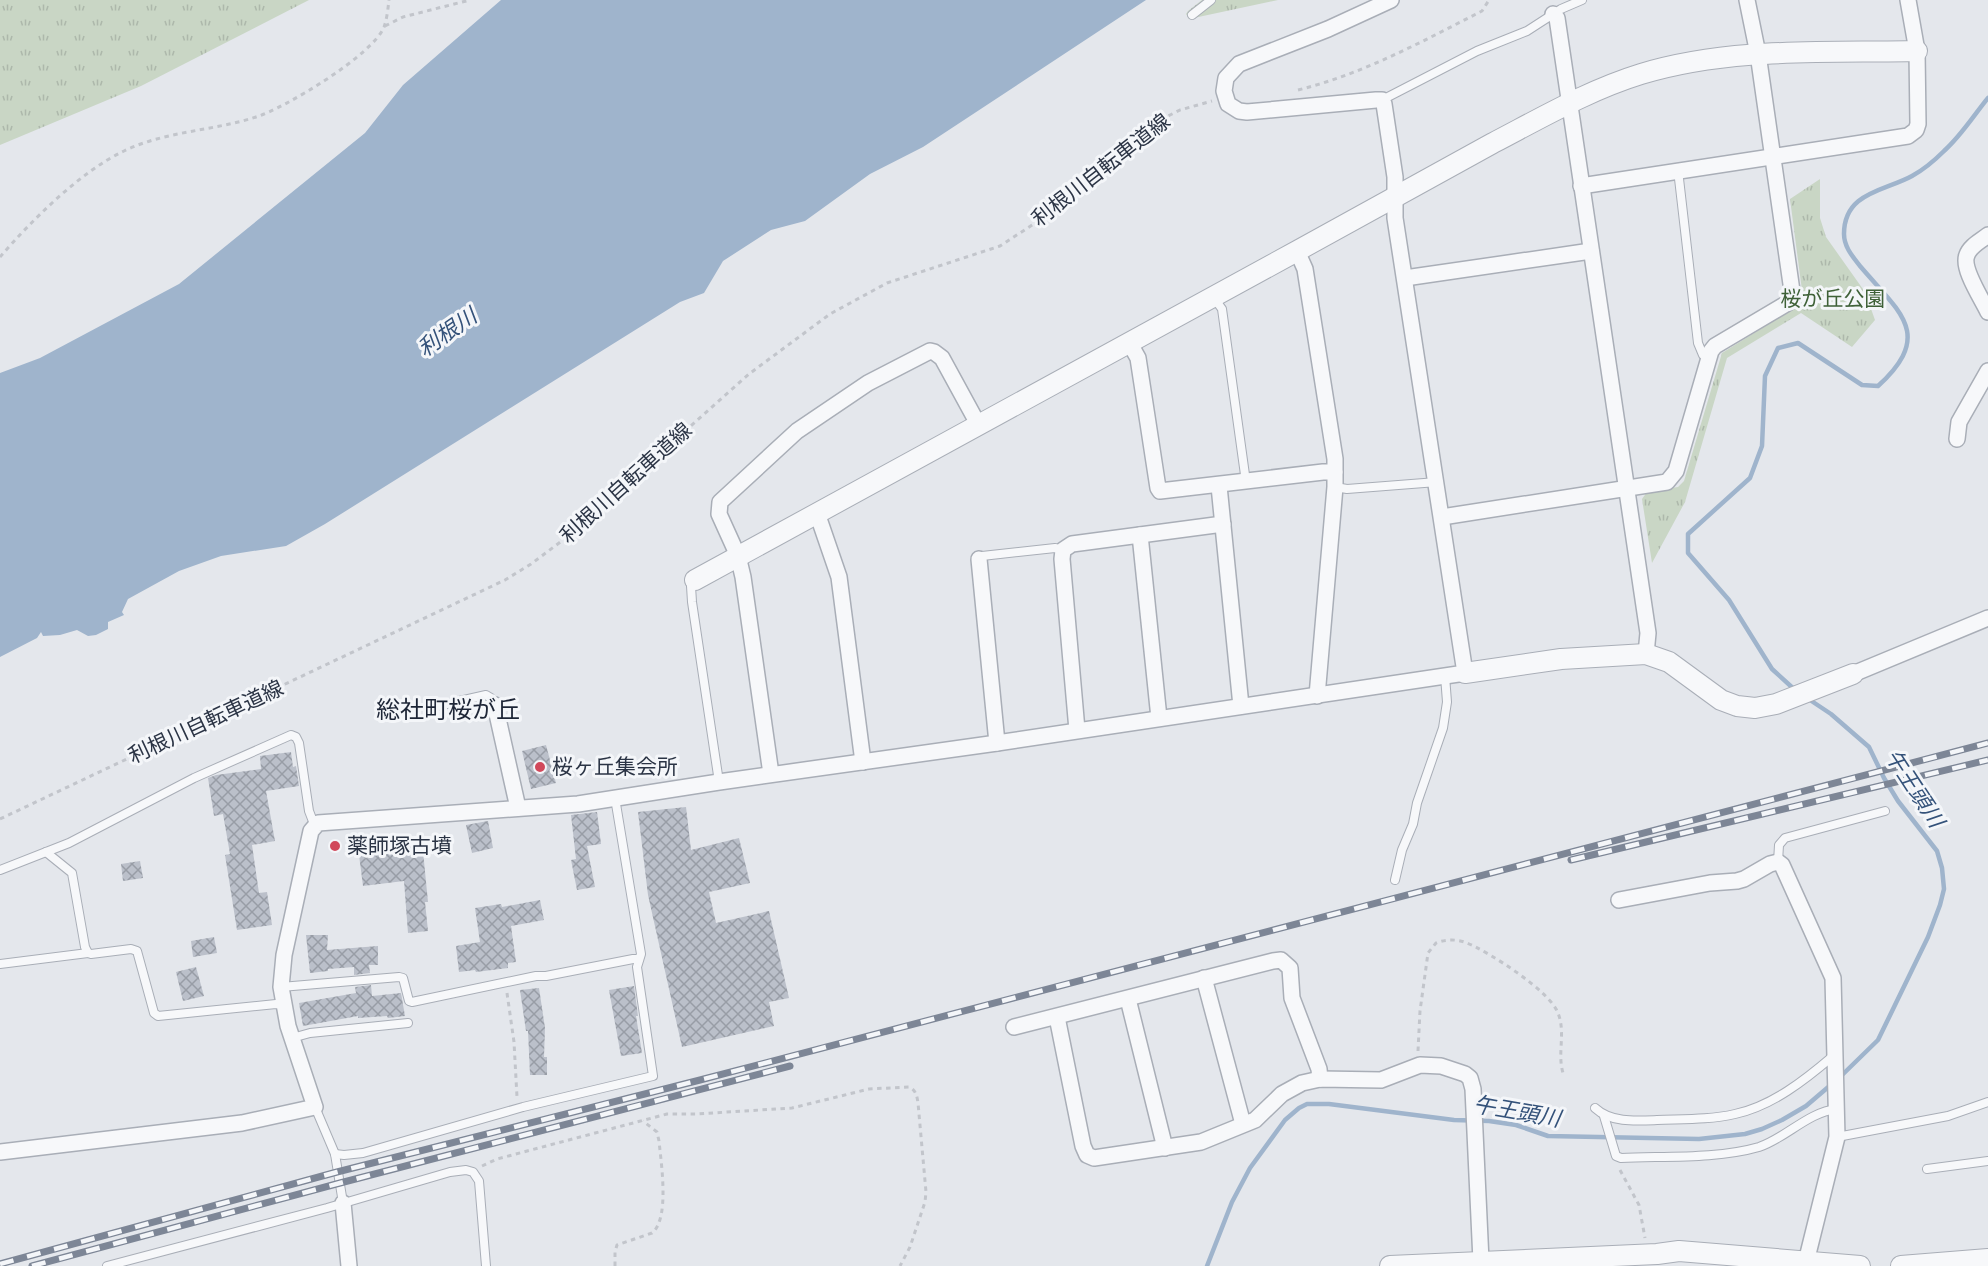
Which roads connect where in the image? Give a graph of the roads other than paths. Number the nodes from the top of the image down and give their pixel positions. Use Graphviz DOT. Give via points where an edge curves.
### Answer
graph roads {
  1 [pos="1211,0"];
  2 [pos="1390,0"];
  3 [pos="1582,0"];
  4 [pos="1747,0"];
  5 [pos="1908,0"];
  6 [pos="1553,14"];
  7 [pos="1192,15"];
  8 [pos="1917,51"];
  9 [pos="1758,54"];
  10 [pos="1382,100"];
  11 [pos="1569,103"];
  12 [pos="1773,156"];
  13 [pos="1678,170"];
  14 [pos="1581,186"];
  15 [pos="1394,197"];
  16 [pos="1988,235"];
  17 [pos="1591,250"];
  18 [pos="1297,251"];
  19 [pos="1405,279"];
  20 [pos="1214,296"];
  21 [pos="1988,312"];
  22 [pos="1129,342"];
  23 [pos="1708,359"];
  24 [pos="1988,371"];
  25 [pos="978,424"];
  26 [pos="1957,439"];
  27 [pos="1335,480"];
  28 [pos="1246,482"];
  29 [pos="1437,482"];
  30 [pos="1219,486"];
  31 [pos="1628,489"];
  32 [pos="817,513"];
  33 [pos="1442,517"];
  34 [pos="1223,524"];
  35 [pos="1140,535"];
  36 [pos="1063,550"];
  37 [pos="738,556"];
  38 [pos="979,559"];
  39 [pos="695,580"];
  40 [pos="1988,618"];
  41 [pos="1646,654"];
  42 [pos="1853,674"];
  43 [pos="1455,675"];
  44 [pos="1317,696"];
  45 [pos="495,705"];
  46 [pos="1241,706"];
  47 [pos="433,707"];
  48 [pos="1159,718"];
  49 [pos="1077,730"];
  50 [pos="997,743"];
  51 [pos="862,762"];
  52 [pos="771,774"];
  53 [pos="719,782"];
  54 [pos="615,798"];
  55 [pos="518,808"];
  56 [pos="1885,811"];
  57 [pos="314,824"];
  58 [pos="46,852"];
  59 [pos="1778,862"];
  60 [pos="0,870"];
  61 [pos="1395,880"];
  62 [pos="1619,900"];
  63 [pos="88,953"];
  64 [pos="639,959"];
  65 [pos="0,964"];
  66 [pos="1204,978"];
  67 [pos="281,987"];
  68 [pos="1128,999"];
  69 [pos="283,1005"];
  70 [pos="1057,1017"];
  71 [pos="408,1023"];
  72 [pos="1014,1028"];
  73 [pos="292,1038"];
  74 [pos="1833,1056"];
  75 [pos="1320,1079"];
  76 [pos="1988,1102"];
  77 [pos="1837,1105"];
  78 [pos="315,1107"];
  79 [pos="1595,1108"];
  80 [pos="1604,1116"];
  81 [pos="1244,1124"];
  82 [pos="1837,1137"];
  83 [pos="1165,1148"];
  84 [pos="0,1152"];
  85 [pos="334,1154"];
  86 [pos="1988,1161"];
  87 [pos="1927,1169"];
  88 [pos="344,1203"];
  89 [pos="1988,1259"];
  90 [pos="1481,1261"];
  91 [pos="1806,1262"];
  92 [pos="1535,1263"];
  93 [pos="1426,1265"];
  94 [pos="107,1266"];
  95 [pos="350,1266"];
  96 [pos="486,1266"];
  97 [pos="1390,1266"];
  98 [pos="1860,1266"];
  99 [pos="1901,1266"];
  1 -- 7 [label="lane"];
  2 -- 10 [label="street" via="1239,64 1224,84 1228,104 1247,112"];
  3 -- 6 [label="lane"];
  4 -- 9 [label="street"];
  5 -- 8 [label="street"];
  6 -- 10 [label="lane" via="1527,31 1477,51"];
  6 -- 11 [label="street" via="1557,18"];
  8 -- 9 [label="street"];
  8 -- 12 [label="street" via="1918,124 1913,133 1902,138"];
  9 -- 11 [label="street" via="1679,64"];
  9 -- 12 [label="street"];
  10 -- 15 [label="street" via="1395,177"];
  11 -- 14 [label="street"];
  11 -- 15 [label="street"];
  12 -- 13 [label="street"];
  12 -- 23 [label="street" via="1791,302 1715,346"];
  13 -- 14 [label="street"];
  13 -- 23 [label="lane" via="1698,343"];
  14 -- 17 [label="street"];
  15 -- 18 [label="street"];
  15 -- 19 [label="street"];
  16 -- 21 [label="street" via="1966,256 1967,270"];
  17 -- 19 [label="street"];
  17 -- 31 [label="street"];
  18 -- 20 [label="street"];
  18 -- 27 [label="street" via="1305,269"];
  19 -- 29 [label="street"];
  20 -- 22 [label="street"];
  20 -- 28 [label="lane" via="1222,309"];
  22 -- 25 [label="street"];
  22 -- 30 [label="street" via="1138,358 1158,488 1160,491"];
  23 -- 31 [label="street" via="1674,475 1667,482"];
  24 -- 26 [label="street" via="1959,422"];
  25 -- 32 [label="street"];
  25 -- 37 [label="street" via="942,358 934,352 924,353 868,383 792,435 720,501 718,514"];
  27 -- 28 [label="street" via="1323,472"];
  27 -- 29 [label="lane" via="1347,489"];
  27 -- 44 [label="street"];
  28 -- 30 [label="street"];
  29 -- 33 [label="street"];
  30 -- 34 [label="street"];
  31 -- 33 [label="street"];
  31 -- 41 [label="street" via="1648,633"];
  32 -- 37 [label="street"];
  32 -- 51 [label="street" via="839,577"];
  33 -- 43 [label="street"];
  34 -- 35 [label="street"];
  34 -- 46 [label="street"];
  35 -- 36 [label="street" via="1072,544"];
  35 -- 48 [label="street"];
  36 -- 38 [label="lane"];
  36 -- 49 [label="street"];
  37 -- 39 [label="street"];
  37 -- 52 [label="street"];
  38 -- 50 [label="street"];
  39 -- 53 [label="lane" via="691,586 692,602"];
  40 -- 42 [label="street"];
  41 -- 42 [label="street" via="1669,662 1730,704 1755,708 1785,701"];
  41 -- 43 [label="street" via="1561,659"];
  43 -- 44 [label="street"];
  43 -- 61 [label="lane" via="1443,728"];
  44 -- 46 [label="street"];
  45 -- 47 [label="lane" via="486,695"];
  45 -- 55 [label="street"];
  46 -- 48 [label="street"];
  48 -- 49 [label="street"];
  49 -- 50 [label="street"];
  50 -- 51 [label="street"];
  51 -- 52 [label="street"];
  52 -- 53 [label="street"];
  53 -- 54 [label="street"];
  54 -- 55 [label="street"];
  54 -- 64 [label="lane"];
  55 -- 57 [label="street"];
  56 -- 59 [label="lane" via="1785,838 1779,845"];
  57 -- 58 [label="lane" via="298,743 291,735"];
  57 -- 67 [label="street" via="284,955"];
  58 -- 60 [label="lane"];
  58 -- 63 [label="lane" via="72,873"];
  59 -- 62 [label="street" via="1737,881"];
  59 -- 74 [label="street" via="1833,978"];
  63 -- 65 [label="lane"];
  63 -- 69 [label="lane" via="137,951 158,1016"];
  64 -- 67 [label="lane" via="412,1002 403,978 399,977"];
  64 -- 85 [label="lane" via="653,1076 363,1153"];
  66 -- 68 [label="street"];
  66 -- 75 [label="street" via="1277,960 1288,964 1292,998"];
  66 -- 81 [label="street"];
  67 -- 69 [label="street"];
  68 -- 70 [label="street"];
  68 -- 83 [label="street"];
  69 -- 73 [label="street"];
  70 -- 72 [label="street"];
  70 -- 83 [label="street" via="1087,1155 1094,1158"];
  71 -- 73 [label="lane"];
  73 -- 78 [label="street"];
  74 -- 77 [label="street"];
  74 -- 80 [label="lane" via="1797,1084 1737,1114 1646,1120"];
  75 -- 81 [label="street" via="1282,1094 1262,1114"];
  75 -- 90 [label="street" via="1381,1080 1420,1065 1449,1068 1470,1078"];
  76 -- 82 [label="lane" via="1948,1116"];
  77 -- 80 [label="lane" via="1756,1148 1683,1156 1616,1156"];
  77 -- 82 [label="street"];
  78 -- 84 [label="street" via="242,1123"];
  78 -- 85 [label="lane"];
  79 -- 80 [label="lane"];
  81 -- 83 [label="street" via="1201,1142"];
  82 -- 91 [label="street"];
  85 -- 88 [label="lane"];
  86 -- 87 [label="lane"];
  88 -- 94 [label="lane"];
  88 -- 95 [label="street"];
  88 -- 96 [label="lane" via="450,1172 473,1172 479,1181"];
  89 -- 99 [label="street"];
  90 -- 92 [label="street"];
  90 -- 93 [label="street"];
  91 -- 92 [label="street" via="1679,1251"];
  91 -- 98 [label="street"];
  93 -- 97 [label="street"];
}
